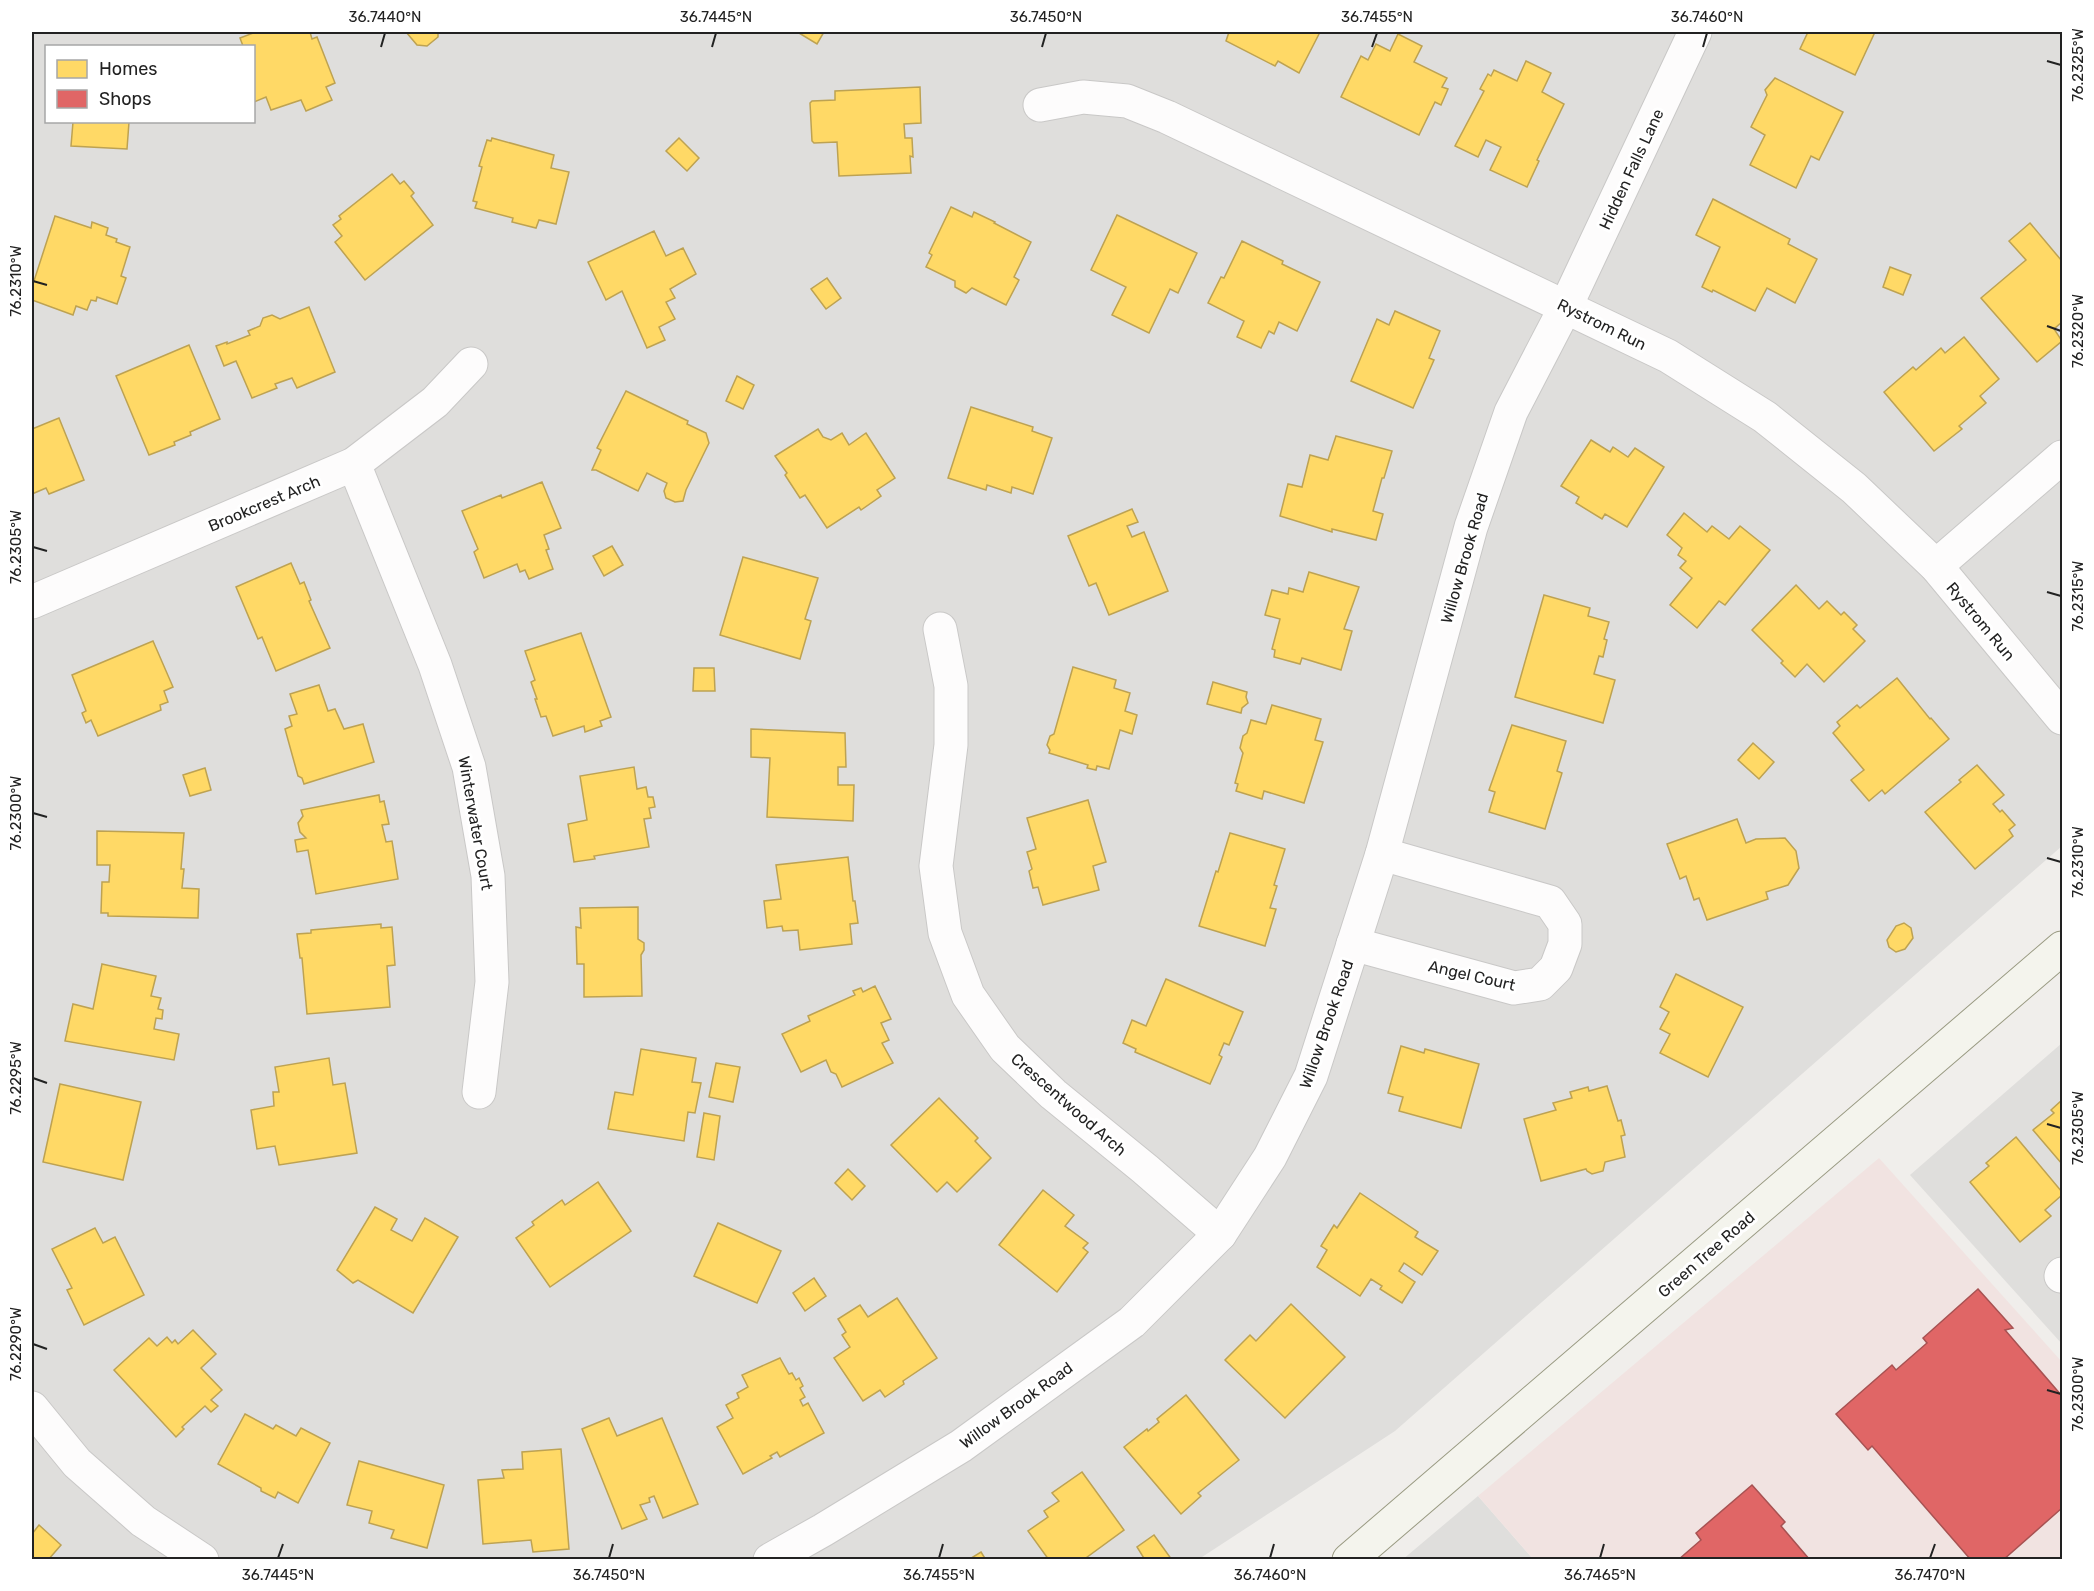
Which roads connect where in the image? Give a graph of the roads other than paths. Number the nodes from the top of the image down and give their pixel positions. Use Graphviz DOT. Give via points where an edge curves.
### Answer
graph roads {
  1 [pos="1695,32"];
  2 [pos="1040,105"];
  3 [pos="1566,306"];
  4 [pos="471,364"];
  5 [pos="2062,458"];
  6 [pos="354,464"];
  7 [pos="1936,566"];
  8 [pos="32,602"];
  9 [pos="940,629"];
  10 [pos="2062,717"];
  11 [pos="1382,854"];
  12 [pos="1353,944"];
  13 [pos="2062,948"];
  14 [pos="479,1092"];
  15 [pos="1220,1234"];
  16 [pos="32,1408"];
  17 [pos="202,1560"];
  18 [pos="770,1560"];
  19 [pos="1348,1560"];
  1 -- 3 [label="street, Hidden Falls Lane"];
  2 -- 3 [label="street, Rystrom Run" via="1083,96 1127,101"];
  3 -- 7 [label="street, Rystrom Run" via="1668,356 1765,417 1854,488"];
  3 -- 11 [label="street, Willow Brook Road" via="1511,412 1471,527"];
  4 -- 6 [label="street, Brookcrest Arch" via="435,402"];
  5 -- 7 [label="street"];
  6 -- 8 [label="street, Brookcrest Arch"];
  6 -- 14 [label="street, Winterwater Court" via="435,665 469,767 488,876 492,982"];
  7 -- 10 [label="street, Rystrom Run"];
  9 -- 15 [label="street, Crescentwood Arch" via="951,686 951,745 936,866 945,933 968,994 1005,1048 1045,1087"];
  11 -- 12 [label="street, Willow Brook Road"];
  11 -- 12 [label="street, Angel Court" via="1550,902 1565,924 1564,944 1556,968 1540,984 1514,988"];
  12 -- 15 [label="street, Willow Brook Road" via="1311,1076 1270,1157"];
  13 -- 19 [label="street, Green Tree Road"];
  15 -- 18 [label="street, Willow Brook Road" via="1132,1322 971,1439"];
  16 -- 17 [label="street" via="77,1463 143,1521"];
}
